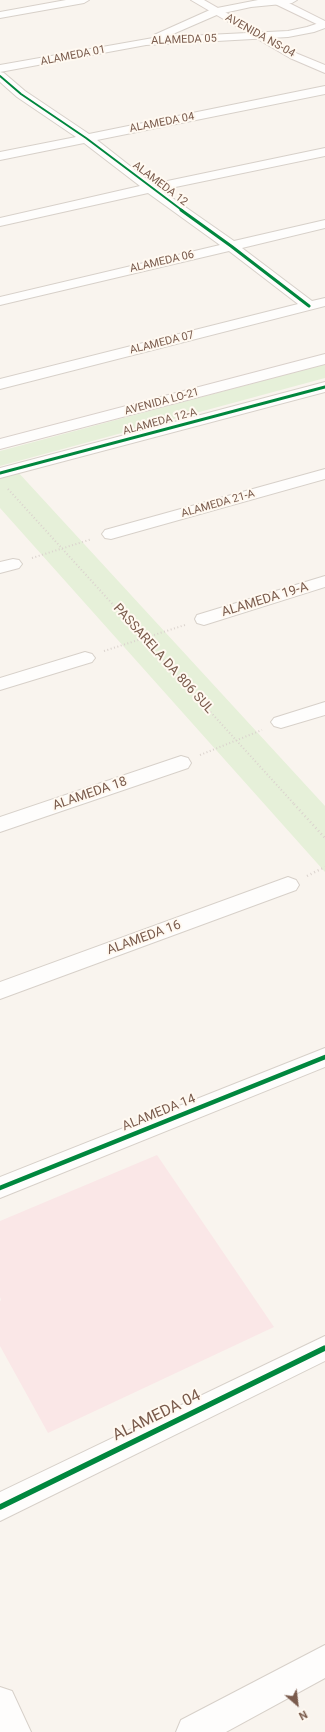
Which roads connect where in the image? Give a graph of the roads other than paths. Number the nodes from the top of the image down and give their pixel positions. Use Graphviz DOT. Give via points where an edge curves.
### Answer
graph roads {
  1 [pos="84,0"];
  2 [pos="196,0"];
  3 [pos="276,0"];
  4 [pos="292,0"];
  5 [pos="216,11"];
  6 [pos="0,15"];
  7 [pos="325,25"];
  8 [pos="260,36"];
  9 [pos="146,42"];
  10 [pos="0,69"];
  11 [pos="325,69"];
  12 [pos="0,76"];
  13 [pos="325,90"];
  14 [pos="21,94"];
  15 [pos="7,97"];
  16 [pos="86,138"];
  17 [pos="325,152"];
  18 [pos="0,156"];
  19 [pos="150,188"];
  20 [pos="0,222"];
  21 [pos="325,224"];
  22 [pos="231,246"];
  23 [pos="0,301"];
  24 [pos="325,302"];
  25 [pos="309,306"];
  26 [pos="325,360"];
  27 [pos="0,384"];
  28 [pos="325,387"];
  29 [pos="0,444"];
  30 [pos="325,474"];
  31 [pos="3,479"];
  32 [pos="111,534"];
  33 [pos="325,581"];
  34 [pos="204,619"];
  35 [pos="85,658"];
  36 [pos="0,684"];
  37 [pos="325,708"];
  38 [pos="281,722"];
  39 [pos="180,763"];
  40 [pos="0,825"];
  41 [pos="288,885"];
  42 [pos="0,991"];
  43 [pos="325,1057"];
  44 [pos="0,1188"];
  45 [pos="325,1348"];
  46 [pos="0,1507"];
  47 [pos="325,1661"];
  48 [pos="0,1703"];
  49 [pos="14,1732"];
  50 [pos="193,1732"];
  1 -- 6 [label="street"];
  2 -- 5 [label="street, AVENIDA NS-04"];
  3 -- 4 [label="street, ALAMEDA 05"];
  3 -- 5 [label="street, ALAMEDA 05"];
  3 -- 7 [label="street"];
  5 -- 8 [label="street, AVENIDA NS-04"];
  5 -- 9 [label="street, ALAMEDA 05"];
  7 -- 8 [label="street, ALAMEDA 05" via="301,32"];
  8 -- 9 [label="street, ALAMEDA 05"];
  8 -- 11 [label="street, AVENIDA NS-04" via="294,56"];
  9 -- 10 [label="street, ALAMEDA 01"];
  12 -- 14 [label="street, ALAMEDA 12"];
  13 -- 16 [label="street, ALAMEDA 04"];
  14 -- 15 [label="street"];
  14 -- 16 [label="street, ALAMEDA 12"];
  16 -- 18 [label="street, ALAMEDA 04"];
  16 -- 19 [label="street, ALAMEDA 12"];
  17 -- 19 [label="street"];
  19 -- 20 [label="street"];
  19 -- 22 [label="street, ALAMEDA 12"];
  21 -- 22 [label="street, ALAMEDA 06"];
  22 -- 23 [label="street, ALAMEDA 06"];
  22 -- 25 [label="street, ALAMEDA 12"];
  24 -- 25 [label="street, ALAMEDA 07"];
  25 -- 27 [label="street, ALAMEDA 07"];
  26 -- 29 [label="street, AVENIDA LO-21"];
  28 -- 31 [label="street, ALAMEDA 12-A"];
  30 -- 32 [label="street, ALAMEDA 21-A"];
  33 -- 34 [label="street, ALAMEDA 19-A"];
  35 -- 36 [label="street"];
  37 -- 38 [label="street"];
  39 -- 40 [label="street, ALAMEDA 18"];
  41 -- 42 [label="street, ALAMEDA 16"];
  43 -- 44 [label="street, ALAMEDA 14"];
  45 -- 46 [label="street, ALAMEDA 04"];
  47 -- 50 [label="street"];
  48 -- 49 [label="street"];
}
